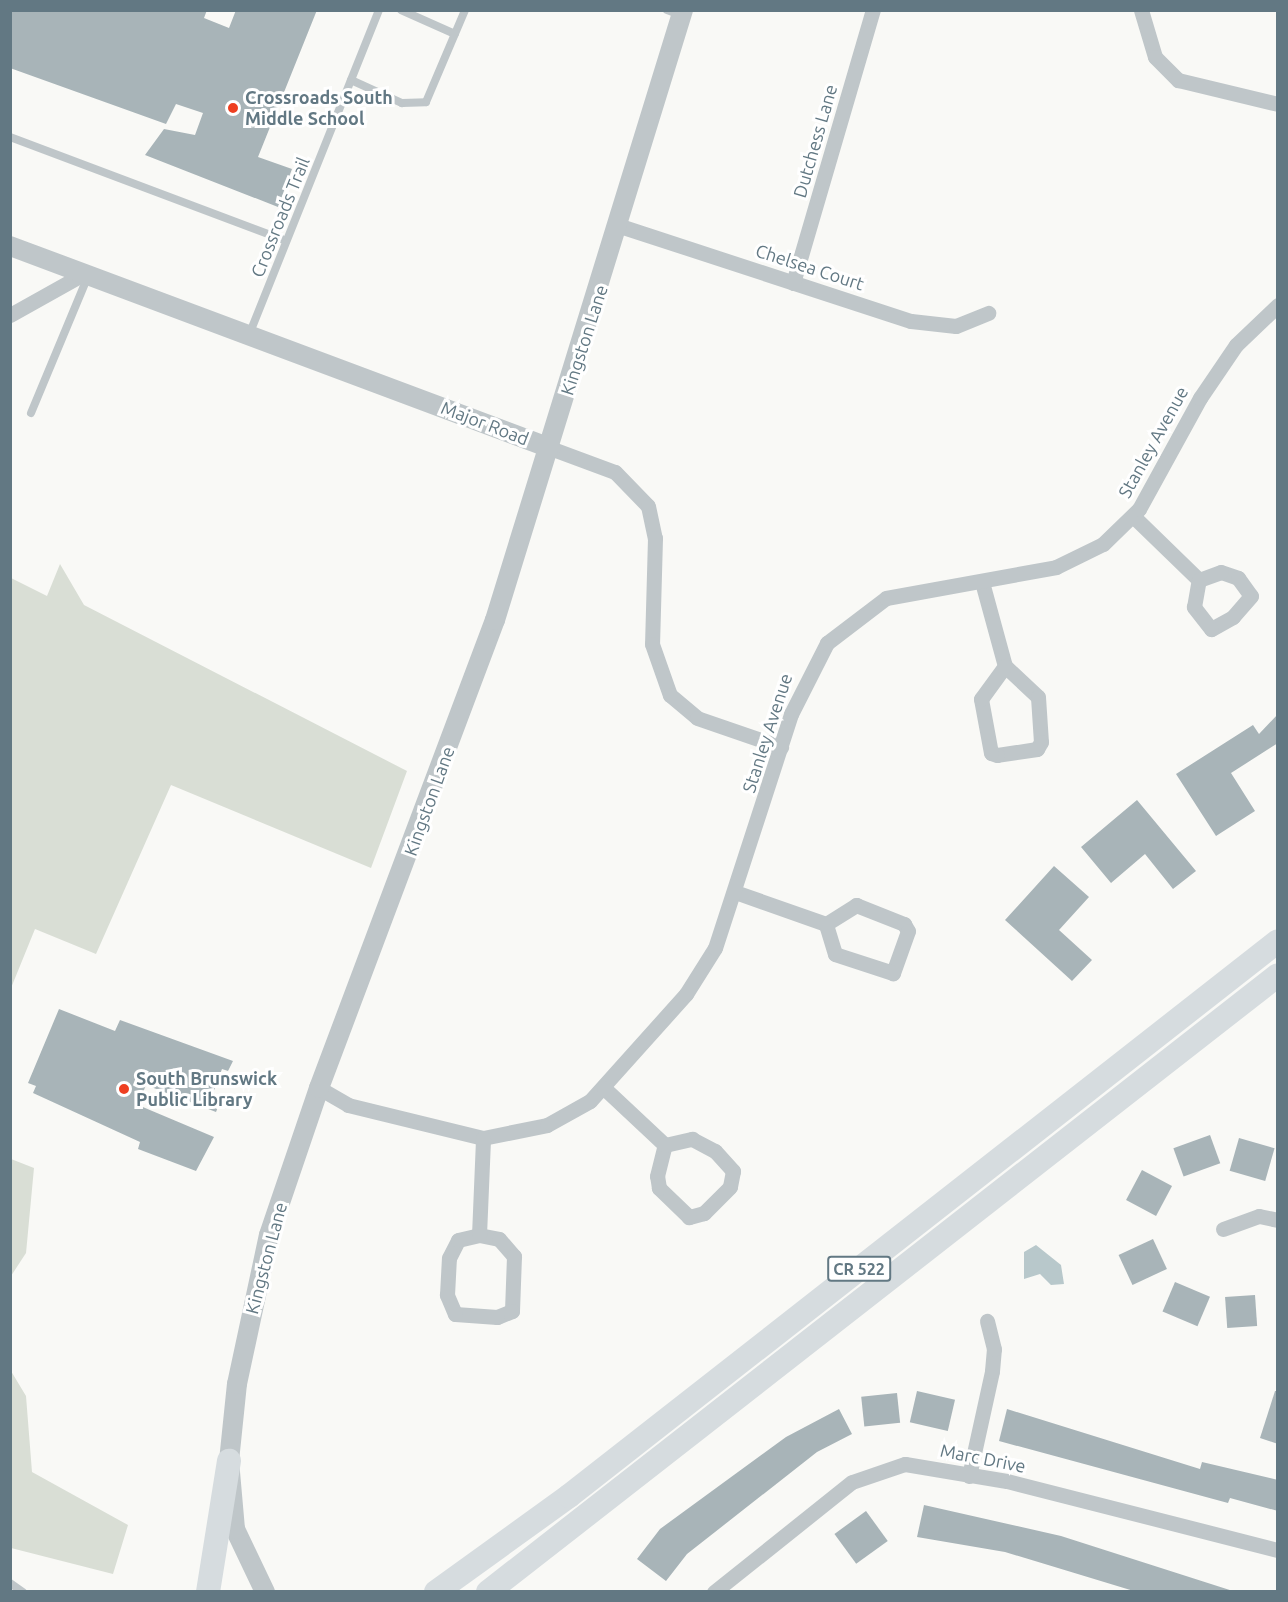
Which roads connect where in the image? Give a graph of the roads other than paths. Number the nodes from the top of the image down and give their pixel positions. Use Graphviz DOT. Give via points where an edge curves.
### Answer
graph roads {
  1 [pos="379,10"];
  2 [pos="401,10"];
  3 [pos="465,10"];
  4 [pos="873,10"];
  5 [pos="1142,10"];
  6 [pos="677,12"];
  7 [pos="456,34"];
  8 [pos="351,80"];
  9 [pos="1278,104"];
  10 [pos="10,137"];
  11 [pos="620,226"];
  12 [pos="286,241"];
  13 [pos="10,246"];
  14 [pos="86,274"];
  15 [pos="793,283"];
  16 [pos="1278,304"];
  17 [pos="989,313"];
  18 [pos="10,315"];
  19 [pos="249,335"];
  20 [pos="31,413"];
  21 [pos="550,448"];
  22 [pos="1133,516"];
  23 [pos="1199,580"];
  24 [pos="982,582"];
  25 [pos="1005,666"];
  26 [pos="781,747"];
  27 [pos="735,892"];
  28 [pos="826,924"];
  29 [pos="1278,941"];
  30 [pos="1278,975"];
  31 [pos="319,1088"];
  32 [pos="604,1088"];
  33 [pos="483,1138"];
  34 [pos="665,1145"];
  35 [pos="1278,1220"];
  36 [pos="1224,1228"];
  37 [pos="479,1235"];
  38 [pos="987,1321"];
  39 [pos="229,1461"];
  40 [pos="969,1476"];
  41 [pos="1278,1550"];
  42 [pos="10,1582"];
  43 [pos="23,1592"];
  44 [pos="208,1592"];
  45 [pos="265,1592"];
  46 [pos="436,1592"];
  47 [pos="488,1592"];
  48 [pos="714,1592"];
  1 -- 8 [label="lane, Crossroads Trail"];
  2 -- 7 [label="lane"];
  3 -- 7 [label="lane"];
  4 -- 15 [label="street, Dutchess Lane"];
  5 -- 9 [label="street" via="1155,57 1179,80"];
  6 -- 11 [label="street, Kingston Lane"];
  7 -- 8 [label="lane" via="426,102 402,103"];
  8 -- 12 [label="lane, Crossroads Trail"];
  10 -- 12 [label="lane"];
  11 -- 15 [label="street, Chelsea Court"];
  11 -- 21 [label="street, Kingston Lane"];
  12 -- 19 [label="lane, Crossroads Trail"];
  13 -- 14 [label="street, Major Road"];
  14 -- 18 [label="street"];
  14 -- 19 [label="street, Major Road"];
  14 -- 20 [label="lane"];
  15 -- 17 [label="street, Chelsea Court" via="911,321 956,326"];
  16 -- 22 [label="street, Stanley Avenue" via="1216,373"];
  19 -- 21 [label="street, Major Road"];
  21 -- 26 [label="street, Major Road" via="615,472 648,506 655,538 652,644 670,695 697,718"];
  21 -- 31 [label="street, Kingston Lane" via="495,620"];
  22 -- 23 [label="street"];
  22 -- 24 [label="street, Stanley Avenue" via="1118,533 1079,557"];
  24 -- 25 [label="street"];
  24 -- 26 [label="street, Stanley Avenue" via="913,589 886,598 842,626 811,665"];
  25 -- 25 [label="street" via="1038,696 1041,742 1036,749 997,755 991,753 981,699"];
  26 -- 27 [label="street, Stanley Avenue"];
  27 -- 28 [label="street"];
  27 -- 32 [label="street, Stanley Avenue" via="700,973"];
  28 -- 28 [label="street" via="856,905 904,924 908,931 898,969 893,973 839,957"];
  29 -- 46 [label="main road, CR 522" via="578,1489"];
  30 -- 47 [label="main road, CR 522"];
  31 -- 33 [label="street, Stanley Avenue" via="348,1105"];
  31 -- 39 [label="street, Kingston Lane" via="250,1310"];
  32 -- 33 [label="street, Stanley Avenue" via="547,1125"];
  32 -- 34 [label="street"];
  33 -- 37 [label="street"];
  34 -- 34 [label="street" via="692,1139 715,1151 733,1171 730,1187 704,1213 689,1217 659,1188"];
  35 -- 36 [label="street" via="1259,1216"];
  37 -- 37 [label="street" via="458,1240 449,1258 447,1295 455,1314 498,1317 512,1311 514,1256 499,1239"];
  38 -- 40 [label="street" via="994,1349 992,1371"];
  39 -- 44 [label="main road"];
  39 -- 45 [label="street, Kingston Lane" via="234,1529"];
  40 -- 41 [label="street, Marc Drive"];
  40 -- 48 [label="street, Marc Drive" via="906,1464 869,1472"];
  42 -- 43 [label="lane"];
}
